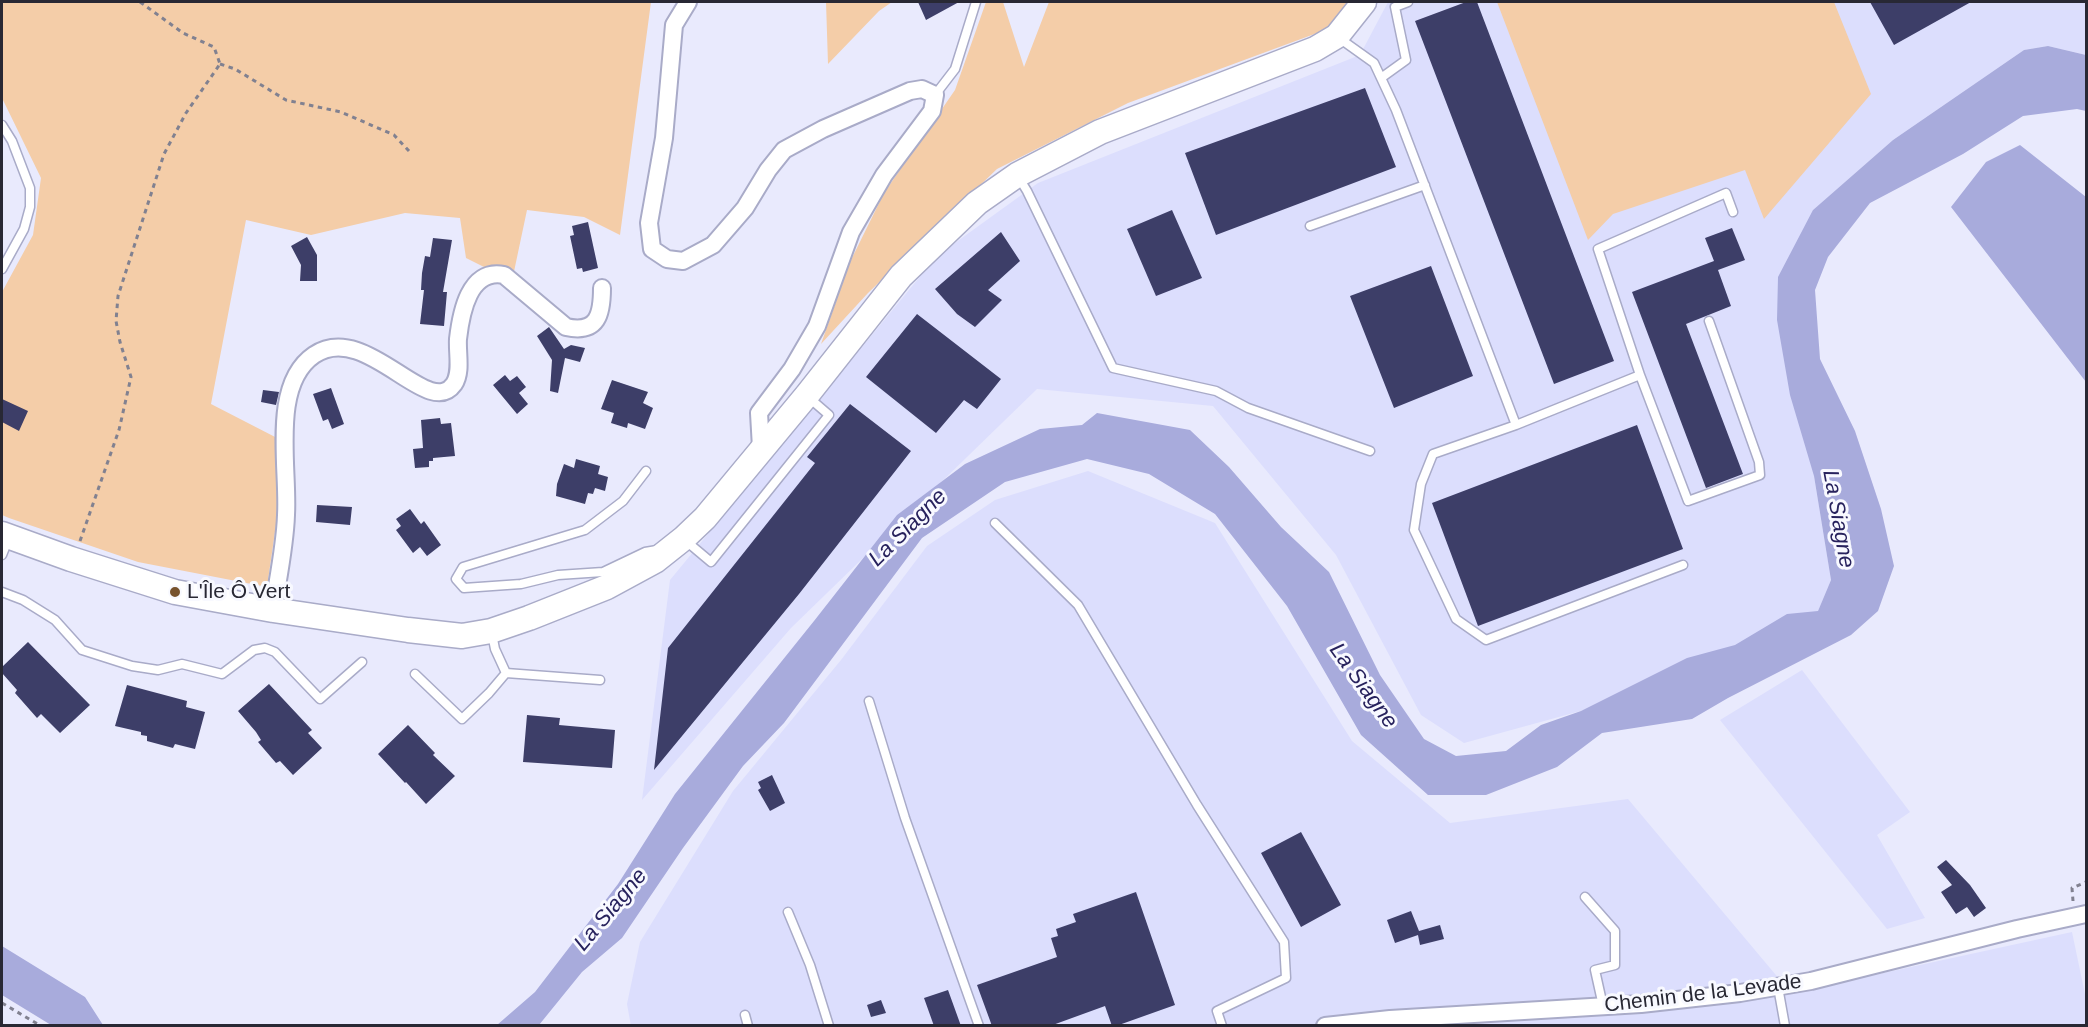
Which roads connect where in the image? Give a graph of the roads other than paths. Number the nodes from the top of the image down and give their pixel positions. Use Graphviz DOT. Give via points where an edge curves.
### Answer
graph roads {
  1 [pos="688,2"];
  2 [pos="976,2"];
  3 [pos="1364,2"];
  4 [pos="1408,2"];
  5 [pos="1337,36"];
  6 [pos="1381,78"];
  7 [pos="935,95"];
  8 [pos="2,125"];
  9 [pos="1017,175"];
  10 [pos="1425,185"];
  11 [pos="1733,212"];
  12 [pos="1310,226"];
  13 [pos="2,269"];
  14 [pos="602,288"];
  15 [pos="1709,321"];
  16 [pos="1640,375"];
  17 [pos="807,395"];
  18 [pos="1516,425"];
  19 [pos="761,448"];
  20 [pos="1370,451"];
  21 [pos="646,471"];
  22 [pos="995,523"];
  23 [pos="4,542"];
  24 [pos="678,543"];
  25 [pos="1683,565"];
  26 [pos="2,592"];
  27 [pos="273,610"];
  28 [pos="491,631"];
  29 [pos="362,662"];
  30 [pos="506,673"];
  31 [pos="415,674"];
  32 [pos="600,680"];
  33 [pos="869,701"];
  34 [pos="1584,897"];
  35 [pos="788,912"];
  36 [pos="2082,917"];
  37 [pos="1778,987"];
  38 [pos="1603,1006"];
  39 [pos="745,1015"];
  40 [pos="1471,1020"];
  41 [pos="748,1026"];
  42 [pos="829,1026"];
  43 [pos="979,1026"];
  44 [pos="1222,1026"];
  45 [pos="1325,1026"];
  46 [pos="1785,1026"];
  1 -- 7 [label="street" via="674,25 664,138 649,223 652,249 667,259 683,261 713,245 745,208 784,150 910,91 922,89"];
  2 -- 7 [label="lane" via="955,69"];
  3 -- 5 [label="main road"];
  4 -- 6 [label="lane" via="1395,6 1406,60"];
  5 -- 6 [label="lane" via="1374,63"];
  5 -- 9 [label="main road" via="1315,49 1100,132"];
  6 -- 10 [label="lane"];
  7 -- 19 [label="street" via="932,111 884,174 851,232 817,326 792,369 759,413"];
  8 -- 13 [label="lane" via="30,188 24,229"];
  9 -- 17 [label="main road" via="977,203 901,276"];
  9 -- 20 [label="lane" via="1113,368 1216,391 1248,408"];
  10 -- 12 [label="lane"];
  10 -- 18 [label="lane"];
  11 -- 16 [label="lane" via="1726,193 1598,249"];
  14 -- 27 [label="street" via="602,308 597,319 576,329 566,327 504,275 485,276 467,297 458,338 458,372 453,384 437,393 352,349 320,351 308,359 290,390 286,414 286,516"];
  15 -- 16 [label="lane" via="1759,462 1760,475 1688,501"];
  16 -- 18 [label="lane"];
  17 -- 19 [label="main road"];
  17 -- 24 [label="lane" via="829,415 711,562"];
  18 -- 25 [label="lane" via="1433,454 1421,484 1414,530 1456,619 1486,640"];
  19 -- 24 [label="main road" via="705,518"];
  21 -- 24 [label="lane" via="623,501 585,530 463,567 456,579 464,588 603,572 645,552"];
  22 -- 44 [label="lane" via="1078,606 1284,942 1286,978 1217,1011"];
  23 -- 27 [label="main road" via="176,592"];
  24 -- 28 [label="main road" via="655,561 607,587"];
  26 -- 29 [label="lane" via="24,600 55,620 82,650 132,666 158,670 182,664 222,674 254,650 265,648 275,652 320,699"];
  27 -- 28 [label="main road" via="462,636"];
  28 -- 30 [label="lane"];
  30 -- 31 [label="lane" via="462,719"];
  30 -- 32 [label="lane"];
  33 -- 43 [label="lane" via="905,818"];
  34 -- 38 [label="lane" via="1614,931 1615,965 1595,970"];
  35 -- 42 [label="lane"];
  36 -- 37 [label="street, Chemin de la Levade"];
  37 -- 38 [label="street, Chemin de la Levade"];
  37 -- 46 [label="lane"];
  38 -- 40 [label="street, Chemin de la Levade"];
  39 -- 41 [label="lane"];
  40 -- 45 [label="street, Chemin de la Levade" via="1390,1018"];
}
